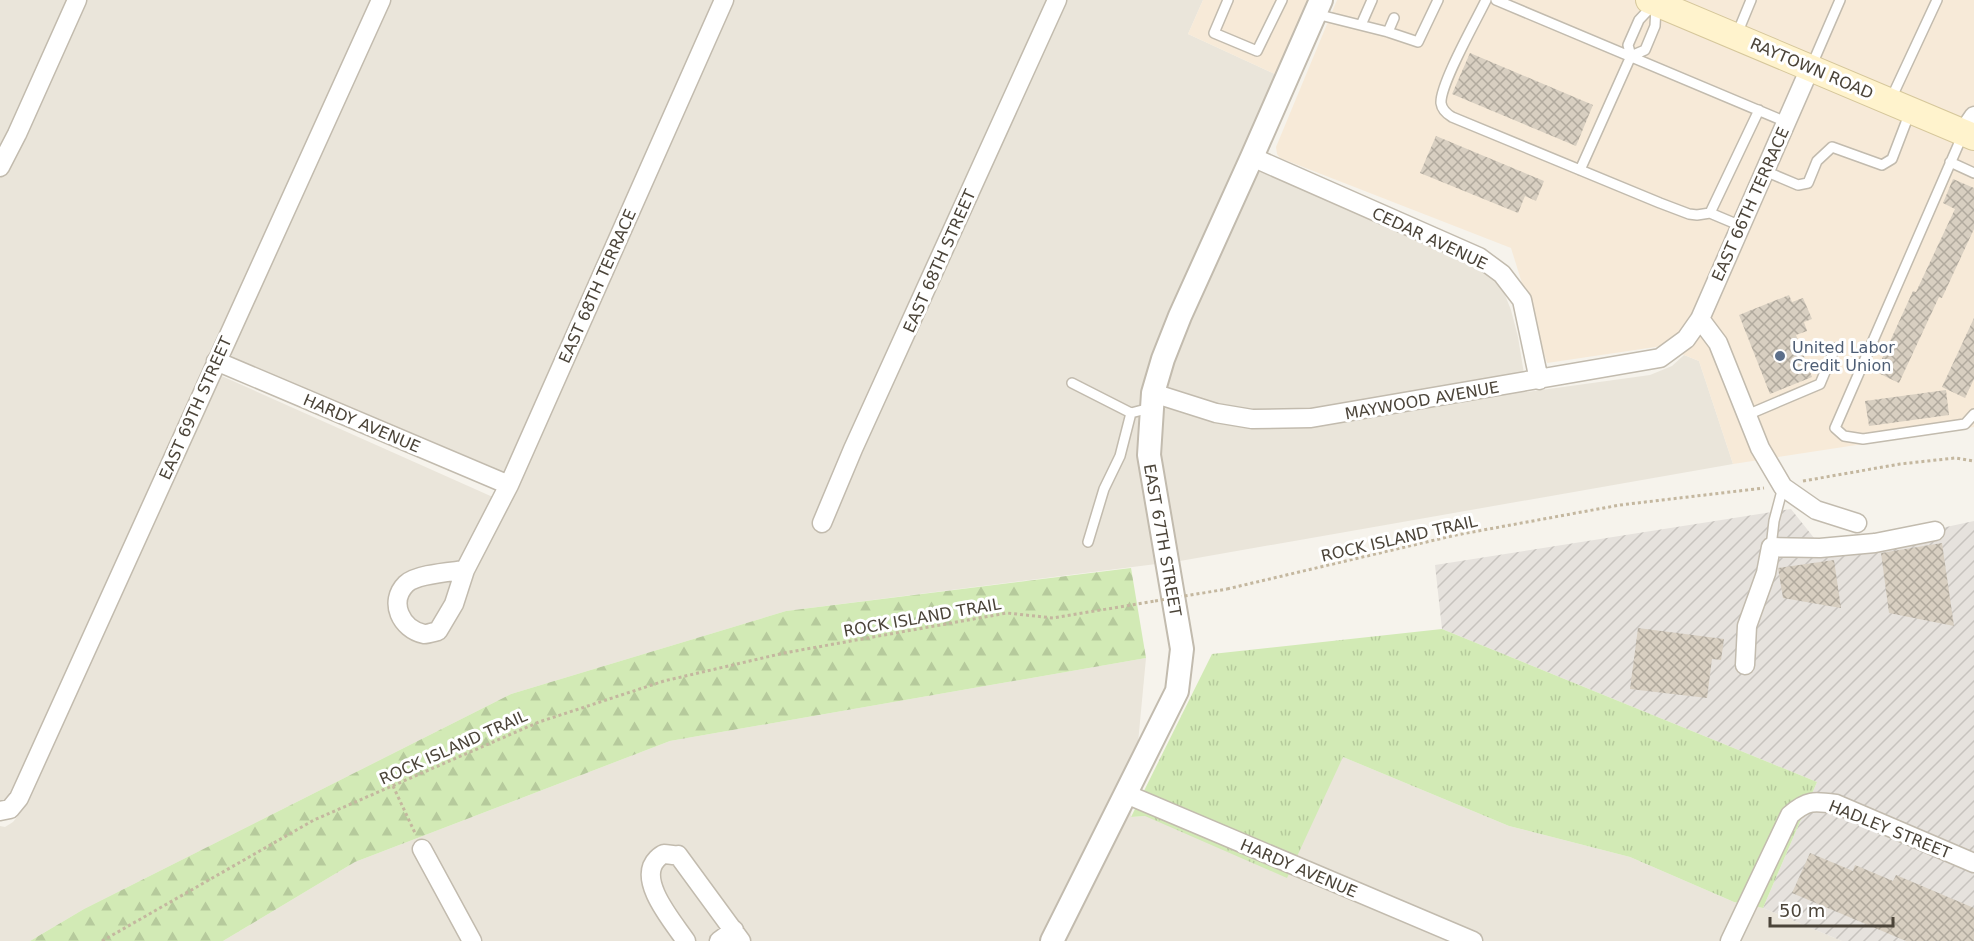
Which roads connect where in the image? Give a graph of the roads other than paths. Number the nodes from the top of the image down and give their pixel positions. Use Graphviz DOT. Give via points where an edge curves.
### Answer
graph roads {
  1 [pos="77,0"];
  2 [pos="381,0"];
  3 [pos="724,0"];
  4 [pos="1057,0"];
  5 [pos="1228,0"];
  6 [pos="1282,0"];
  7 [pos="1372,0"];
  8 [pos="1438,0"];
  9 [pos="1486,0"];
  10 [pos="1497,0"];
  11 [pos="1840,0"];
  12 [pos="1937,0"];
  13 [pos="1654,1"];
  14 [pos="1747,1"];
  15 [pos="1320,3"];
  16 [pos="1394,18"];
  17 [pos="1361,25"];
  18 [pos="1388,32"];
  19 [pos="1736,36"];
  20 [pos="1631,56"];
  21 [pos="1810,68"];
  22 [pos="1900,105"];
  23 [pos="1759,110"];
  24 [pos="1786,122"];
  25 [pos="1970,128"];
  26 [pos="1252,158"];
  27 [pos="1950,162"];
  28 [pos="0,167"];
  29 [pos="1580,170"];
  30 [pos="1765,171"];
  31 [pos="1974,173"];
  32 [pos="1710,213"];
  33 [pos="1741,226"];
  34 [pos="1700,319"];
  35 [pos="1686,339"];
  36 [pos="1835,348"];
  37 [pos="216,361"];
  38 [pos="1539,380"];
  39 [pos="1072,383"];
  40 [pos="1146,404"];
  41 [pos="1974,414"];
  42 [pos="1747,415"];
  43 [pos="509,485"];
  44 [pos="1782,486"];
  45 [pos="822,523"];
  46 [pos="1857,523"];
  47 [pos="1935,531"];
  48 [pos="1088,542"];
  49 [pos="1771,547"];
  50 [pos="465,570"];
  51 [pos="1745,665"];
  52 [pos="1126,794"];
  53 [pos="2,811"];
  54 [pos="422,849"];
  55 [pos="1974,863"];
  56 [pos="731,937"];
  57 [pos="472,941"];
  58 [pos="686,941"];
  59 [pos="1052,941"];
  60 [pos="1473,941"];
  61 [pos="1730,941"];
  1 -- 28 [label="street"];
  2 -- 37 [label="street, EAST 69TH STREET"];
  3 -- 43 [label="street, EAST 68TH TERRACE"];
  4 -- 45 [label="street, EAST 68TH STREET"];
  5 -- 6 [label="lane" via="1214,33 1257,51"];
  7 -- 17 [label="lane"];
  8 -- 18 [label="lane" via="1418,42"];
  9 -- 29 [label="lane" via="1443,93 1441,104 1445,113"];
  10 -- 20 [label="lane"];
  11 -- 21 [label="lane"];
  12 -- 22 [label="lane"];
  13 -- 19 [label="main road, RAYTOWN ROAD"];
  13 -- 20 [label="lane" via="1639,20 1628,45"];
  13 -- 20 [label="lane" via="1655,26 1645,50"];
  14 -- 19 [label="lane"];
  15 -- 17 [label="lane"];
  15 -- 26 [label="street, EAST 67TH STREET"];
  16 -- 18 [label="lane"];
  17 -- 18 [label="lane"];
  19 -- 21 [label="main road, RAYTOWN ROAD"];
  20 -- 23 [label="lane"];
  20 -- 29 [label="lane"];
  21 -- 22 [label="main road, RAYTOWN ROAD"];
  21 -- 24 [label="street, EAST 66TH TERRACE"];
  22 -- 25 [label="main road, RAYTOWN ROAD"];
  22 -- 30 [label="lane" via="1892,159 1882,165 1832,147 1817,161 1808,183 1798,185"];
  23 -- 24 [label="lane"];
  23 -- 32 [label="lane"];
  24 -- 30 [label="street, EAST 66TH TERRACE"];
  25 -- 27 [label="lane"];
  26 -- 38 [label="street, CEDAR AVENUE" via="1479,257 1502,274 1522,300"];
  26 -- 40 [label="street, EAST 67TH STREET" via="1180,316"];
  27 -- 31 [label="lane"];
  27 -- 41 [label="lane" via="1835,428 1844,436 1863,439 1965,424"];
  29 -- 32 [label="lane" via="1689,214"];
  30 -- 33 [label="street, EAST 66TH TERRACE"];
  32 -- 33 [label="lane"];
  33 -- 34 [label="street, EAST 66TH TERRACE"];
  34 -- 35 [label="street, EAST 66TH TERRACE"];
  34 -- 42 [label="street" via="1718,343"];
  35 -- 38 [label="street, MAYWOOD AVENUE" via="1660,358"];
  36 -- 42 [label="lane" via="1820,384"];
  37 -- 43 [label="street, HARDY AVENUE"];
  37 -- 53 [label="street, EAST 69TH STREET" via="20,798 10,809"];
  38 -- 40 [label="street, MAYWOOD AVENUE" via="1311,418 1252,419"];
  39 -- 40 [label="lane"];
  40 -- 48 [label="lane" via="1104,489"];
  40 -- 52 [label="street, EAST 67TH STREET" via="1149,455 1182,649 1177,691"];
  42 -- 44 [label="street"];
  43 -- 50 [label="street, EAST 68TH TERRACE"];
  44 -- 46 [label="street" via="1816,510"];
  44 -- 49 [label="lane"];
  47 -- 49 [label="street" via="1875,543"];
  49 -- 51 [label="street" via="1767,573 1747,626"];
  52 -- 59 [label="street, EAST 67TH STREET"];
  52 -- 60 [label="street, HARDY AVENUE"];
  54 -- 57 [label="street"];
  55 -- 61 [label="street, HADLEY STREET" via="1836,804 1805,804 1790,815"];
  56 -- 58 [label="street" via="678,855 665,854 651,865 653,887"];
}
